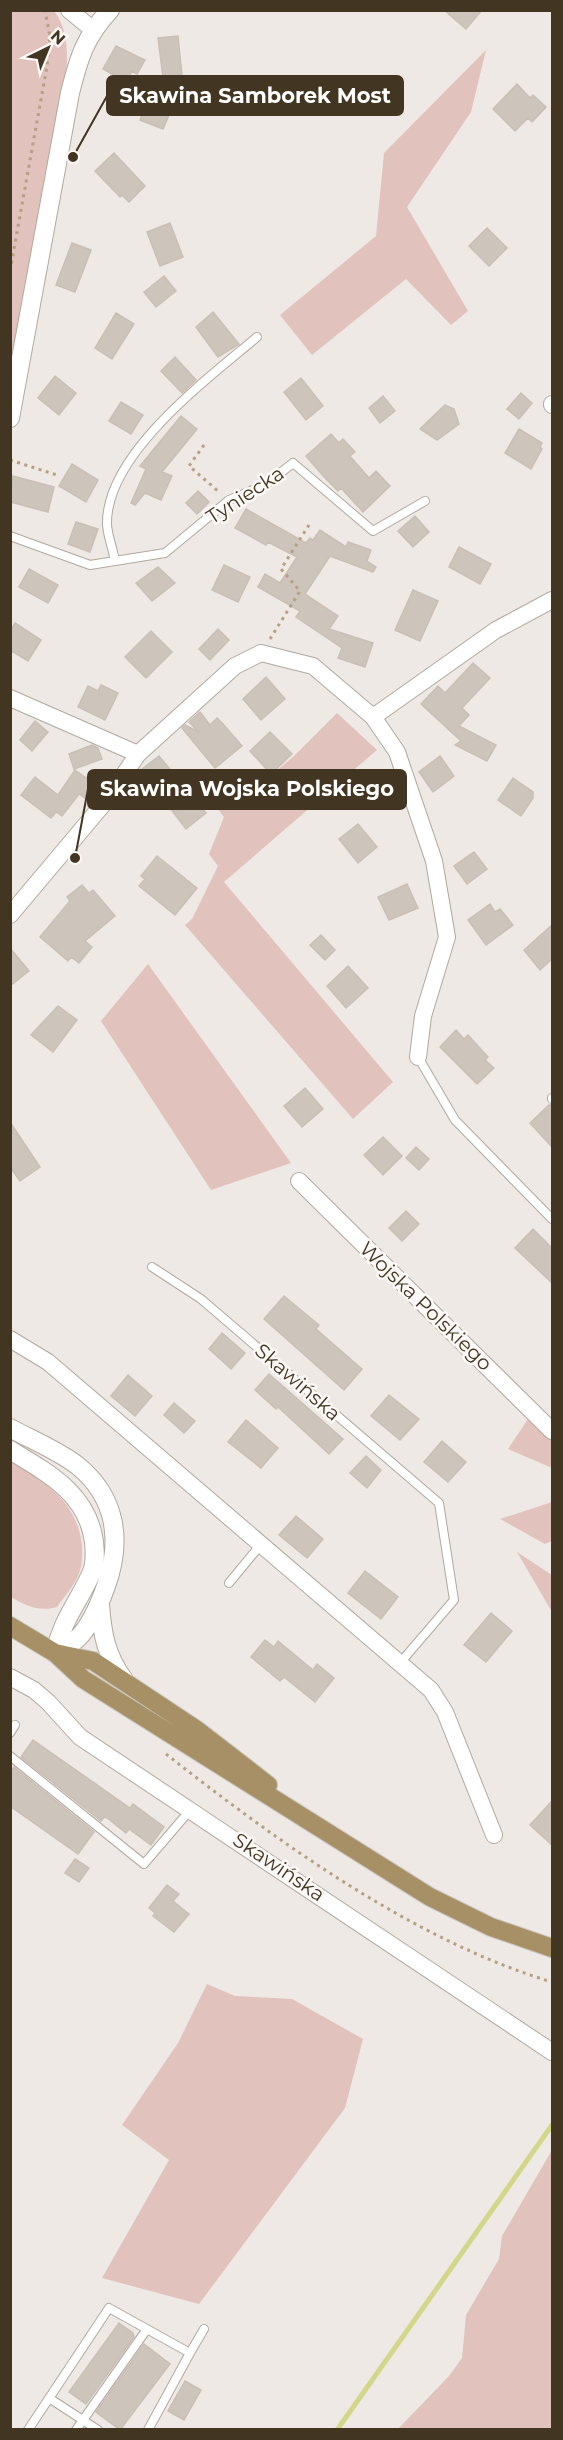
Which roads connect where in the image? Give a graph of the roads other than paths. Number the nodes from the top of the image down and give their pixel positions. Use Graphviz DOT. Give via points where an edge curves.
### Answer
graph roads {
  1 [pos="69,10"];
  2 [pos="110,10"];
  3 [pos="92,29"];
  4 [pos="257,337"];
  5 [pos="10,418"];
  6 [pos="425,501"];
  7 [pos="10,536"];
  8 [pos="115,561"];
  9 [pos="552,600"];
  10 [pos="10,698"];
  11 [pos="373,717"];
  12 [pos="138,754"];
  13 [pos="10,915"];
  14 [pos="418,1057"];
  15 [pos="299,1182"];
  16 [pos="552,1219"];
  17 [pos="152,1267"];
  18 [pos="10,1339"];
  19 [pos="10,1428"];
  20 [pos="552,1431"];
  21 [pos="10,1450"];
  22 [pos="262,1543"];
  23 [pos="229,1583"];
  24 [pos="100,1604"];
  25 [pos="10,1626"];
  26 [pos="55,1653"];
  27 [pos="400,1663"];
  28 [pos="10,1677"];
  29 [pos="124,1681"];
  30 [pos="15,1725"];
  31 [pos="10,1733"];
  32 [pos="10,1756"];
  33 [pos="191,1809"];
  34 [pos="314,1823"];
  35 [pos="494,1835"];
  36 [pos="552,1948"];
  37 [pos="552,2052"];
  38 [pos="204,2328"];
  39 [pos="147,2329"];
  40 [pos="190,2353"];
  41 [pos="49,2398"];
  42 [pos="83,2420"];
  43 [pos="28,2430"];
  44 [pos="76,2430"];
  45 [pos="98,2430"];
  46 [pos="148,2430"];
  1 -- 3 [label="street"];
  2 -- 3 [label="street"];
  3 -- 5 [label="street" via="79,55 70,93"];
  4 -- 8 [label="lane" via="167,414 136,453 113,493 107,524"];
  6 -- 8 [label="lane, Tyniecka" via="373,531 293,463 265,485 228,500 165,553"];
  7 -- 8 [label="lane, Tyniecka" via="90,565"];
  9 -- 11 [label="street" via="496,630"];
  10 -- 12 [label="street"];
  11 -- 12 [label="street" via="313,666 261,653 235,666"];
  11 -- 14 [label="street" via="397,752 412,795 434,861 447,937 423,1016"];
  12 -- 13 [label="street" via="105,802"];
  14 -- 16 [label="lane" via="455,1120"];
  15 -- 20 [label="street, Wojska Polskiego"];
  17 -- 27 [label="lane, Skawińska" via="201,1299 439,1503 454,1600"];
  18 -- 22 [label="street" via="48,1362"];
  19 -- 24 [label="street" via="78,1466 108,1505 115,1532 115,1561"];
  21 -- 26 [label="street" via="72,1492 93,1533 93,1571 60,1628"];
  22 -- 23 [label="lane"];
  22 -- 27 [label="street"];
  24 -- 26 [label="street" via="78,1638"];
  24 -- 29 [label="street" via="106,1649"];
  25 -- 26 [label="main road"];
  26 -- 29 [label="main road" via="93,1661"];
  26 -- 34 [label="main road" via="82,1679"];
  27 -- 35 [label="street" via="431,1690 445,1712"];
  28 -- 33 [label="street, Skawińska" via="48,1701 81,1737"];
  29 -- 34 [label="main road" via="237,1760"];
  30 -- 31 [label="lane"];
  32 -- 33 [label="lane" via="144,1864"];
  33 -- 37 [label="street, Skawińska"];
  34 -- 36 [label="main road" via="430,1897 491,1927"];
  38 -- 40 [label="lane"];
  39 -- 40 [label="lane"];
  39 -- 41 [label="lane" via="109,2308"];
  39 -- 42 [label="lane"];
  40 -- 46 [label="lane"];
  41 -- 42 [label="lane"];
  41 -- 43 [label="lane"];
  42 -- 44 [label="lane"];
  42 -- 45 [label="lane"];
}
